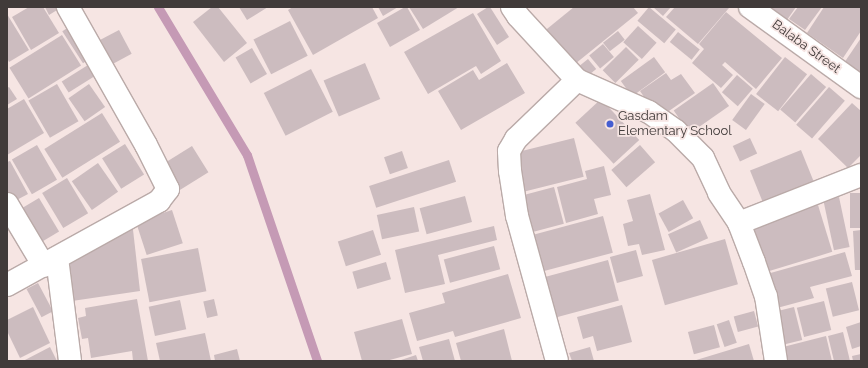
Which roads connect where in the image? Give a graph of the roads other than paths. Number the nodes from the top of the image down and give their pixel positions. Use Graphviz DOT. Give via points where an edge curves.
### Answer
graph roads {
  1 [pos="68,7"];
  2 [pos="512,7"];
  3 [pos="750,7"];
  4 [pos="577,80"];
  5 [pos="861,87"];
  6 [pos="861,176"];
  7 [pos="7,204"];
  8 [pos="739,224"];
  9 [pos="50,262"];
  10 [pos="7,285"];
  11 [pos="70,361"];
  12 [pos="557,361"];
  13 [pos="776,361"];
  1 -- 9 [label="street" via="168,189 159,201"];
  2 -- 4 [label="street"];
  3 -- 5 [label="street, Balaba Street"];
  4 -- 8 [label="street" via="649,112 676,131 703,158"];
  4 -- 12 [label="street" via="516,139 509,151 517,216"];
  6 -- 8 [label="street"];
  7 -- 9 [label="street"];
  8 -- 13 [label="street" via="766,296"];
  9 -- 10 [label="street"];
  9 -- 11 [label="street"];
}
